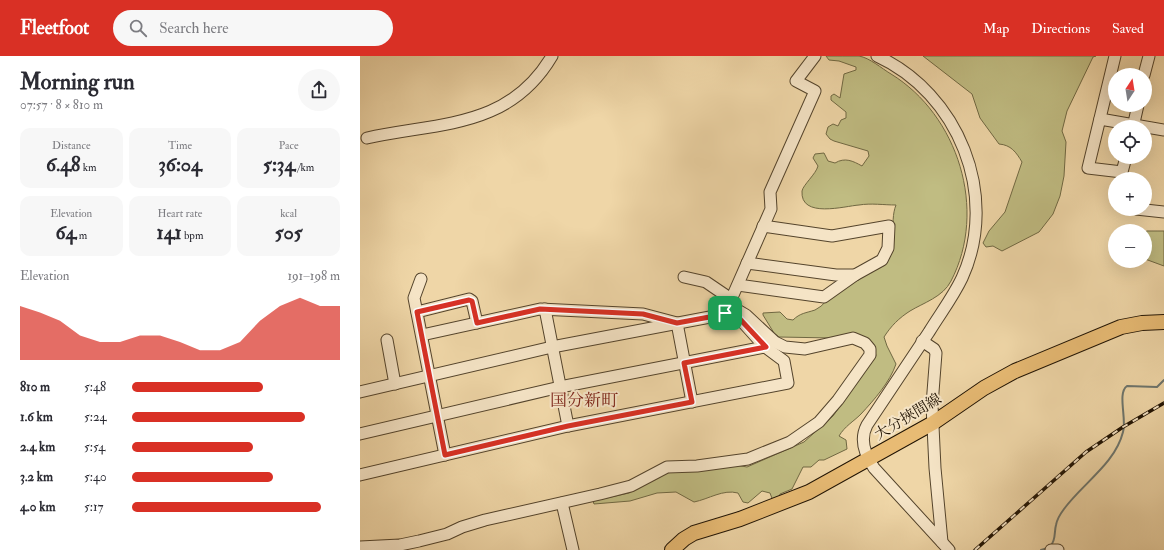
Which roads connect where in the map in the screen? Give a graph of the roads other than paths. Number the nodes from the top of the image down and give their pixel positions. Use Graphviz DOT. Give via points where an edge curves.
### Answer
graph roads {
  1 [pos="552,56"];
  2 [pos="815,56"];
  3 [pos="877,56"];
  4 [pos="1114,56"];
  5 [pos="1148,56"];
  6 [pos="1145,68"];
  7 [pos="1100,119"];
  8 [pos="1108,121"];
  9 [pos="1152,128"];
  10 [pos="1164,130"];
  11 [pos="367,138"];
  12 [pos="1124,164"];
  13 [pos="1152,211"];
  14 [pos="1164,212"];
  15 [pos="763,226"];
  16 [pos="747,263"];
  17 [pos="855,275"];
  18 [pos="684,277"];
  19 [pos="421,279"];
  20 [pos="738,285"];
  21 [pos="728,306"];
  22 [pos="545,309"];
  23 [pos="417,312"];
  24 [pos="1164,322"];
  25 [pos="477,323"];
  26 [pos="677,323"];
  27 [pos="422,335"];
  28 [pos="387,340"];
  29 [pos="922,341"];
  30 [pos="552,347"];
  31 [pos="766,347"];
  32 [pos="684,363"];
  33 [pos="430,376"];
  34 [pos="395,384"];
  35 [pos="560,387"];
  36 [pos="360,392"];
  37 [pos="692,402"];
  38 [pos="437,416"];
  39 [pos="933,423"];
  40 [pos="568,426"];
  41 [pos="360,434"];
  42 [pos="445,455"];
  43 [pos="868,460"];
  44 [pos="360,475"];
  45 [pos="562,503"];
  46 [pos="946,546"];
  47 [pos="360,547"];
  48 [pos="573,550"];
  49 [pos="672,550"];
  50 [pos="1051,550"];
  51 [pos="1058,550"];
  1 -- 11 [label="street" via="543,71 526,88 481,116 454,124"];
  2 -- 15 [label="street" via="796,82 815,91 770,192 771,209"];
  3 -- 29 [label="street" via="910,76 940,105 959,135 972,178 975,213 973,242 968,261 958,285"];
  4 -- 7 [label="street"];
  5 -- 6 [label="street"];
  7 -- 8 [label="street"];
  7 -- 12 [label="street" via="1088,168 1122,172"];
  9 -- 10 [label="street"];
  13 -- 14 [label="street"];
  15 -- 16 [label="street"];
  15 -- 17 [label="street" via="832,236 889,226 888,248 882,260"];
  16 -- 17 [label="street" via="836,275"];
  16 -- 20 [label="street"];
  17 -- 20 [label="street" via="824,297"];
  18 -- 21 [label="street" via="706,282"];
  19 -- 23 [label="street" via="414,298"];
  20 -- 21 [label="street"];
  21 -- 26 [label="street"];
  21 -- 31 [label="street" via="731,313 738,317"];
  21 -- 45 [label="street" via="746,315 774,342 785,347 806,349 853,338 865,343 870,349 870,355 827,415 790,442 740,461 685,467 667,466 630,486"];
  22 -- 25 [label="street"];
  22 -- 26 [label="street" via="643,314"];
  22 -- 30 [label="street"];
  23 -- 25 [label="street" via="469,300 472,301"];
  23 -- 27 [label="street"];
  24 -- 39 [label="main road, 大分挾間線" via="1121,327 1026,366 984,388"];
  25 -- 27 [label="street"];
  26 -- 30 [label="street"];
  26 -- 32 [label="street"];
  27 -- 33 [label="street"];
  28 -- 34 [label="street"];
  29 -- 39 [label="street" via="936,353"];
  29 -- 43 [label="street" via="865,429 863,443"];
  30 -- 33 [label="street"];
  30 -- 35 [label="street"];
  31 -- 32 [label="street"];
  31 -- 37 [label="street" via="784,361 788,383"];
  32 -- 35 [label="street"];
  32 -- 37 [label="street"];
  33 -- 34 [label="street"];
  33 -- 38 [label="street"];
  34 -- 36 [label="street"];
  35 -- 38 [label="street"];
  35 -- 40 [label="street"];
  37 -- 40 [label="street"];
  38 -- 41 [label="street"];
  38 -- 42 [label="street"];
  39 -- 43 [label="main road, 大分挾間線"];
  39 -- 46 [label="street" via="934,468"];
  40 -- 42 [label="street"];
  42 -- 44 [label="street"];
  43 -- 46 [label="street"];
  43 -- 49 [label="main road, 大分挾間線" via="802,495 740,519 694,533"];
  45 -- 47 [label="street" via="485,520 406,544"];
  45 -- 48 [label="street"];
  50 -- 51 [label="street"];
}
